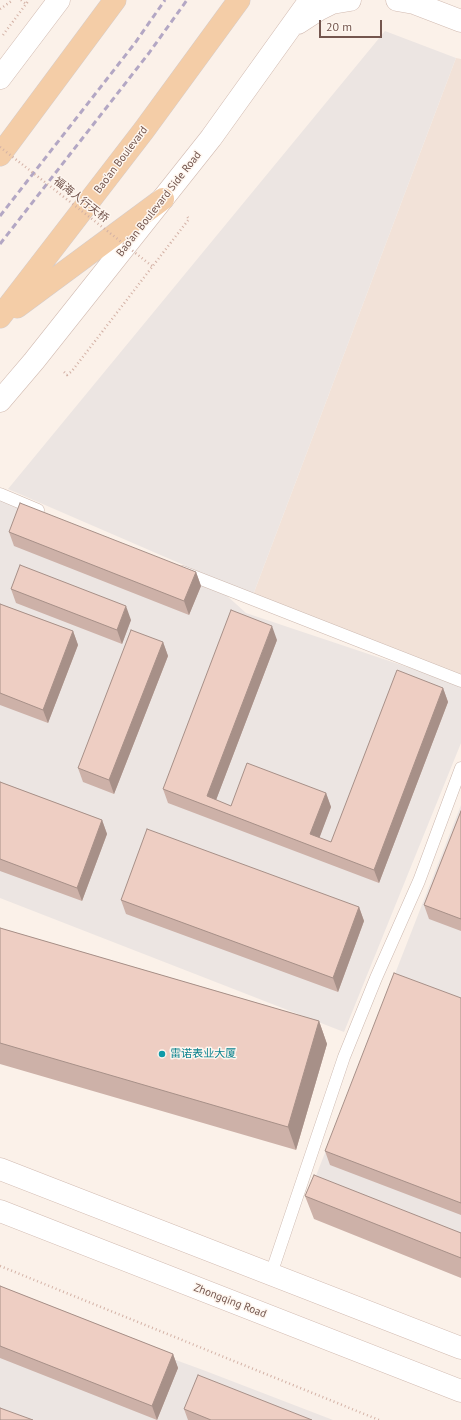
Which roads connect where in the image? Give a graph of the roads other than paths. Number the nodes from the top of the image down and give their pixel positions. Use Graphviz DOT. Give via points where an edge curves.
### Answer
graph roads {
  1 [pos="59,0"];
  2 [pos="115,0"];
  3 [pos="239,0"];
  4 [pos="310,0"];
  5 [pos="350,0"];
  6 [pos="398,0"];
  7 [pos="461,20"];
  8 [pos="289,30"];
  9 [pos="0,78"];
  10 [pos="0,154"];
  11 [pos="163,199"];
  12 [pos="0,319"];
  13 [pos="0,401"];
  14 [pos="0,494"];
  15 [pos="51,516"];
  16 [pos="175,568"];
  17 [pos="461,681"];
  18 [pos="461,768"];
  19 [pos="0,1169"];
  20 [pos="0,1211"];
  21 [pos="271,1274"];
  22 [pos="461,1348"];
  23 [pos="461,1391"];
  1 -- 9 [label="main road"];
  2 -- 10 [label="main road"];
  3 -- 12 [label="main road, Bao'an Boulevard"];
  4 -- 8 [label="main road, Bao'an Boulevard Side Road"];
  5 -- 8 [label="main road" via="332,3"];
  6 -- 7 [label="main road"];
  8 -- 11 [label="main road, Bao'an Boulevard Side Road" via="211,138"];
  11 -- 12 [label="main road"];
  11 -- 13 [label="main road, Bao'an Boulevard Side Road"];
  14 -- 15 [label="lane"];
  16 -- 17 [label="lane"];
  18 -- 21 [label="lane" via="419,881 344,1057"];
  19 -- 21 [label="main road"];
  20 -- 23 [label="main road, Zhongqing Road"];
  21 -- 22 [label="main road"];
}
